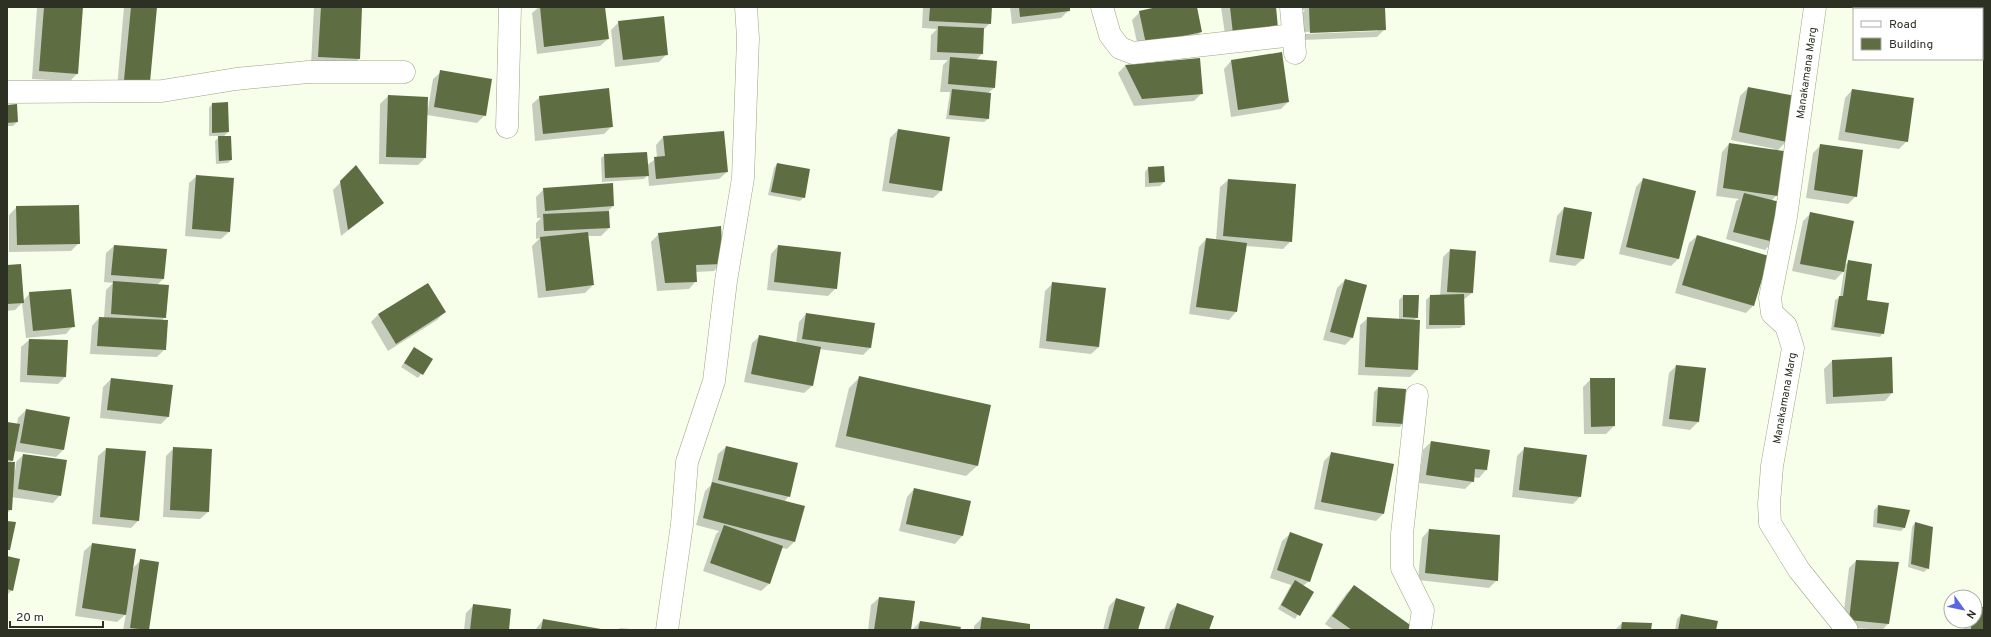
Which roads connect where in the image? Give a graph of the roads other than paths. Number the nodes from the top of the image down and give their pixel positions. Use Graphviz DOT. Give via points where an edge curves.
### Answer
graph roads {
  1 [pos="510,7"];
  2 [pos="746,7"];
  3 [pos="1102,7"];
  4 [pos="1291,7"];
  5 [pos="1815,7"];
  6 [pos="404,72"];
  7 [pos="7,92"];
  8 [pos="507,127"];
  9 [pos="1417,395"];
  10 [pos="667,630"];
  11 [pos="1420,630"];
  12 [pos="1847,630"];
  1 -- 8 [label="street"];
  2 -- 10 [label="street" via="748,38 743,178 726,281 714,381 687,462 682,524"];
  3 -- 4 [label="street" via="1110,35 1120,48 1133,52 1295,44"];
  5 -- 12 [label="street, Manakamana Marg" via="1786,218 1770,298 1772,313 1786,326 1793,348 1772,466 1769,510 1770,523 1799,570"];
  6 -- 7 [label="street" via="308,72 236,78 162,91"];
  9 -- 11 [label="street" via="1402,534 1402,568 1423,610"];
}
